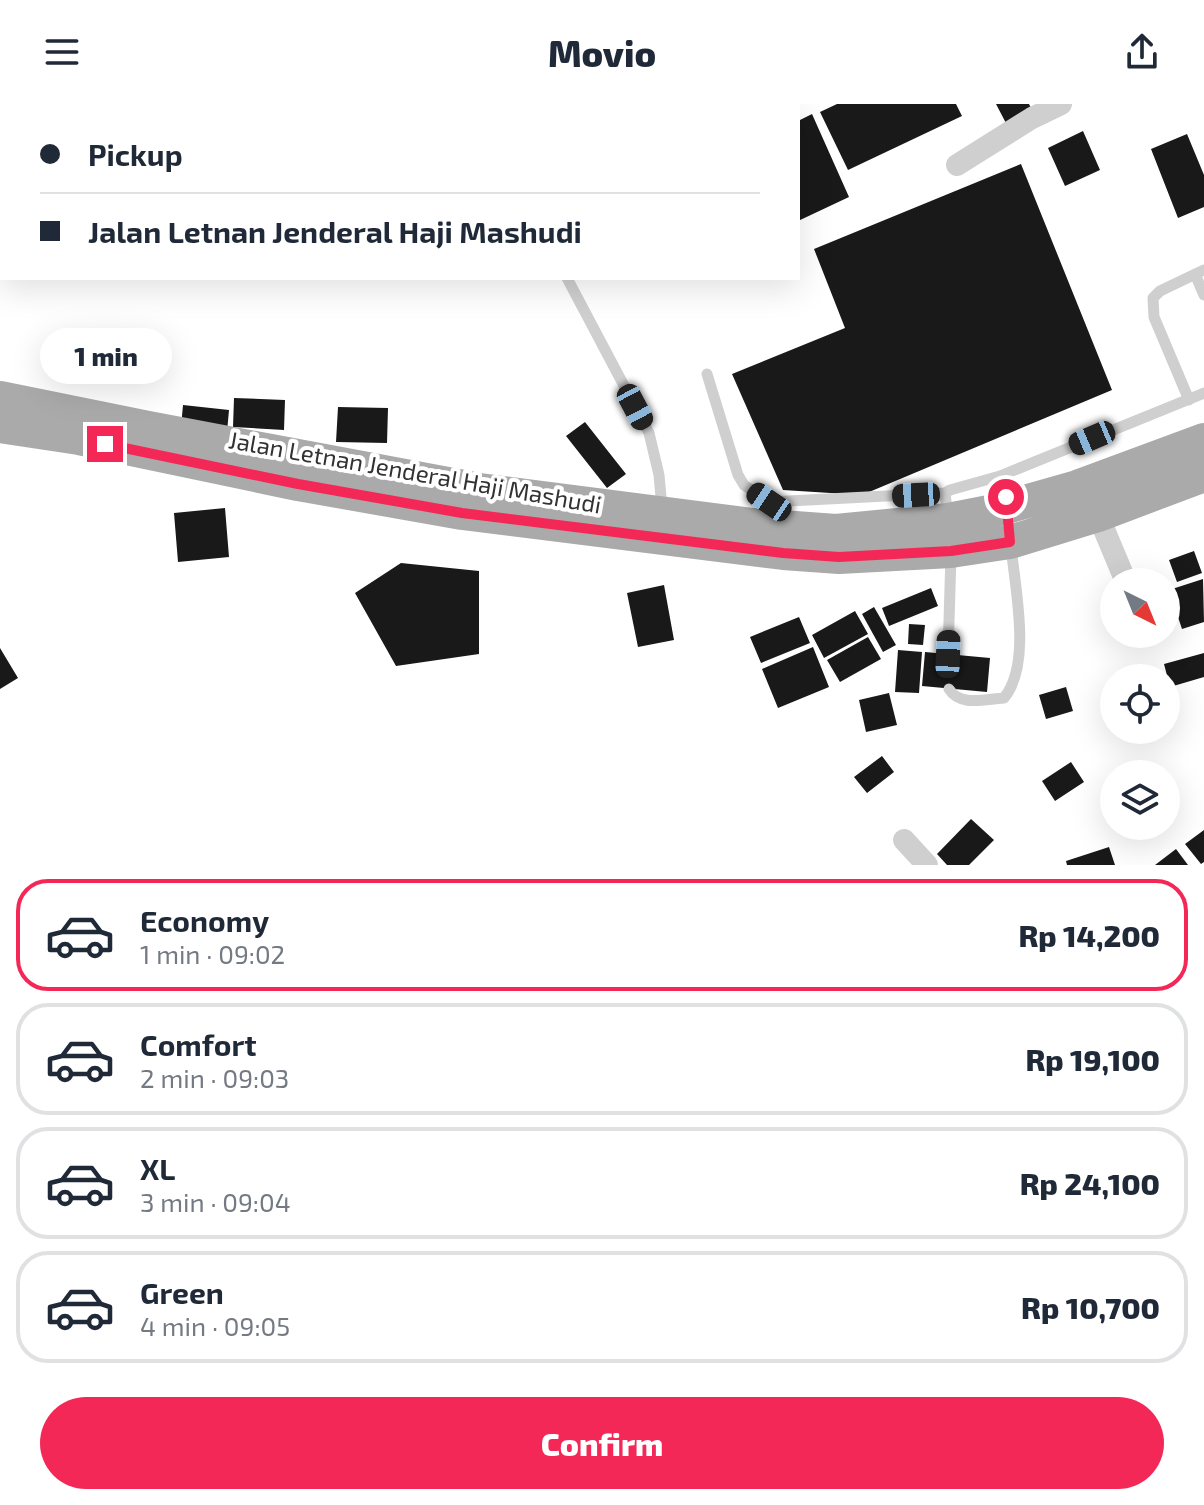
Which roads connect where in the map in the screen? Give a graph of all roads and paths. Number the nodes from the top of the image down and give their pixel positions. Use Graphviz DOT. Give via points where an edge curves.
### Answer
graph roads {
  1 [pos="1061,104"];
  2 [pos="957,165"];
  3 [pos="1200,272"];
  4 [pos="568,280"];
  5 [pos="1204,295"];
  6 [pos="707,374"];
  7 [pos="1204,393"];
  8 [pos="0,398"];
  9 [pos="1189,400"];
  10 [pos="0,426"];
  11 [pos="1204,440"];
  12 [pos="242,458"];
  13 [pos="1204,475"];
  14 [pos="1007,508"];
  15 [pos="662,513"];
  16 [pos="1098,515"];
  17 [pos="948,521"];
  18 [pos="1120,568"];
  19 [pos="948,654"];
  20 [pos="949,689"];
  21 [pos="904,840"];
  22 [pos="927,865"];
  1 -- 2 [label="street"];
  3 -- 5 [label="lane"];
  3 -- 9 [label="lane" via="1160,291 1152,306"];
  4 -- 15 [label="lane" via="649,433"];
  6 -- 17 [label="lane" via="738,475 769,502"];
  7 -- 9 [label="lane"];
  8 -- 12 [label="main road, Jalan Letnan Jenderal Haji Mashudi" via="148,428"];
  9 -- 14 [label="lane"];
  10 -- 12 [label="main road, Jalan Letnan Jenderal Haji Mashudi"];
  11 -- 14 [label="main road, Jalan Letnan Jenderal Haji Mashudi"];
  12 -- 15 [label="main road, Jalan Letnan Jenderal Haji Mashudi"];
  12 -- 17 [label="main road, Jalan Letnan Jenderal Haji Mashudi" via="462,513 783,553 839,557"];
  13 -- 16 [label="main road, Jalan Letnan Jenderal Haji Mashudi"];
  14 -- 16 [label="main road, Jalan Letnan Jenderal Haji Mashudi"];
  14 -- 17 [label="main road, Jalan Letnan Jenderal Haji Mashudi"];
  14 -- 17 [label="lane"];
  14 -- 20 [label="lane" via="1020,650 1014,686 1004,698 961,700"];
  15 -- 17 [label="main road, Jalan Letnan Jenderal Haji Mashudi" via="836,531"];
  16 -- 18 [label="street"];
  17 -- 19 [label="lane"];
  21 -- 22 [label="street"];
}
